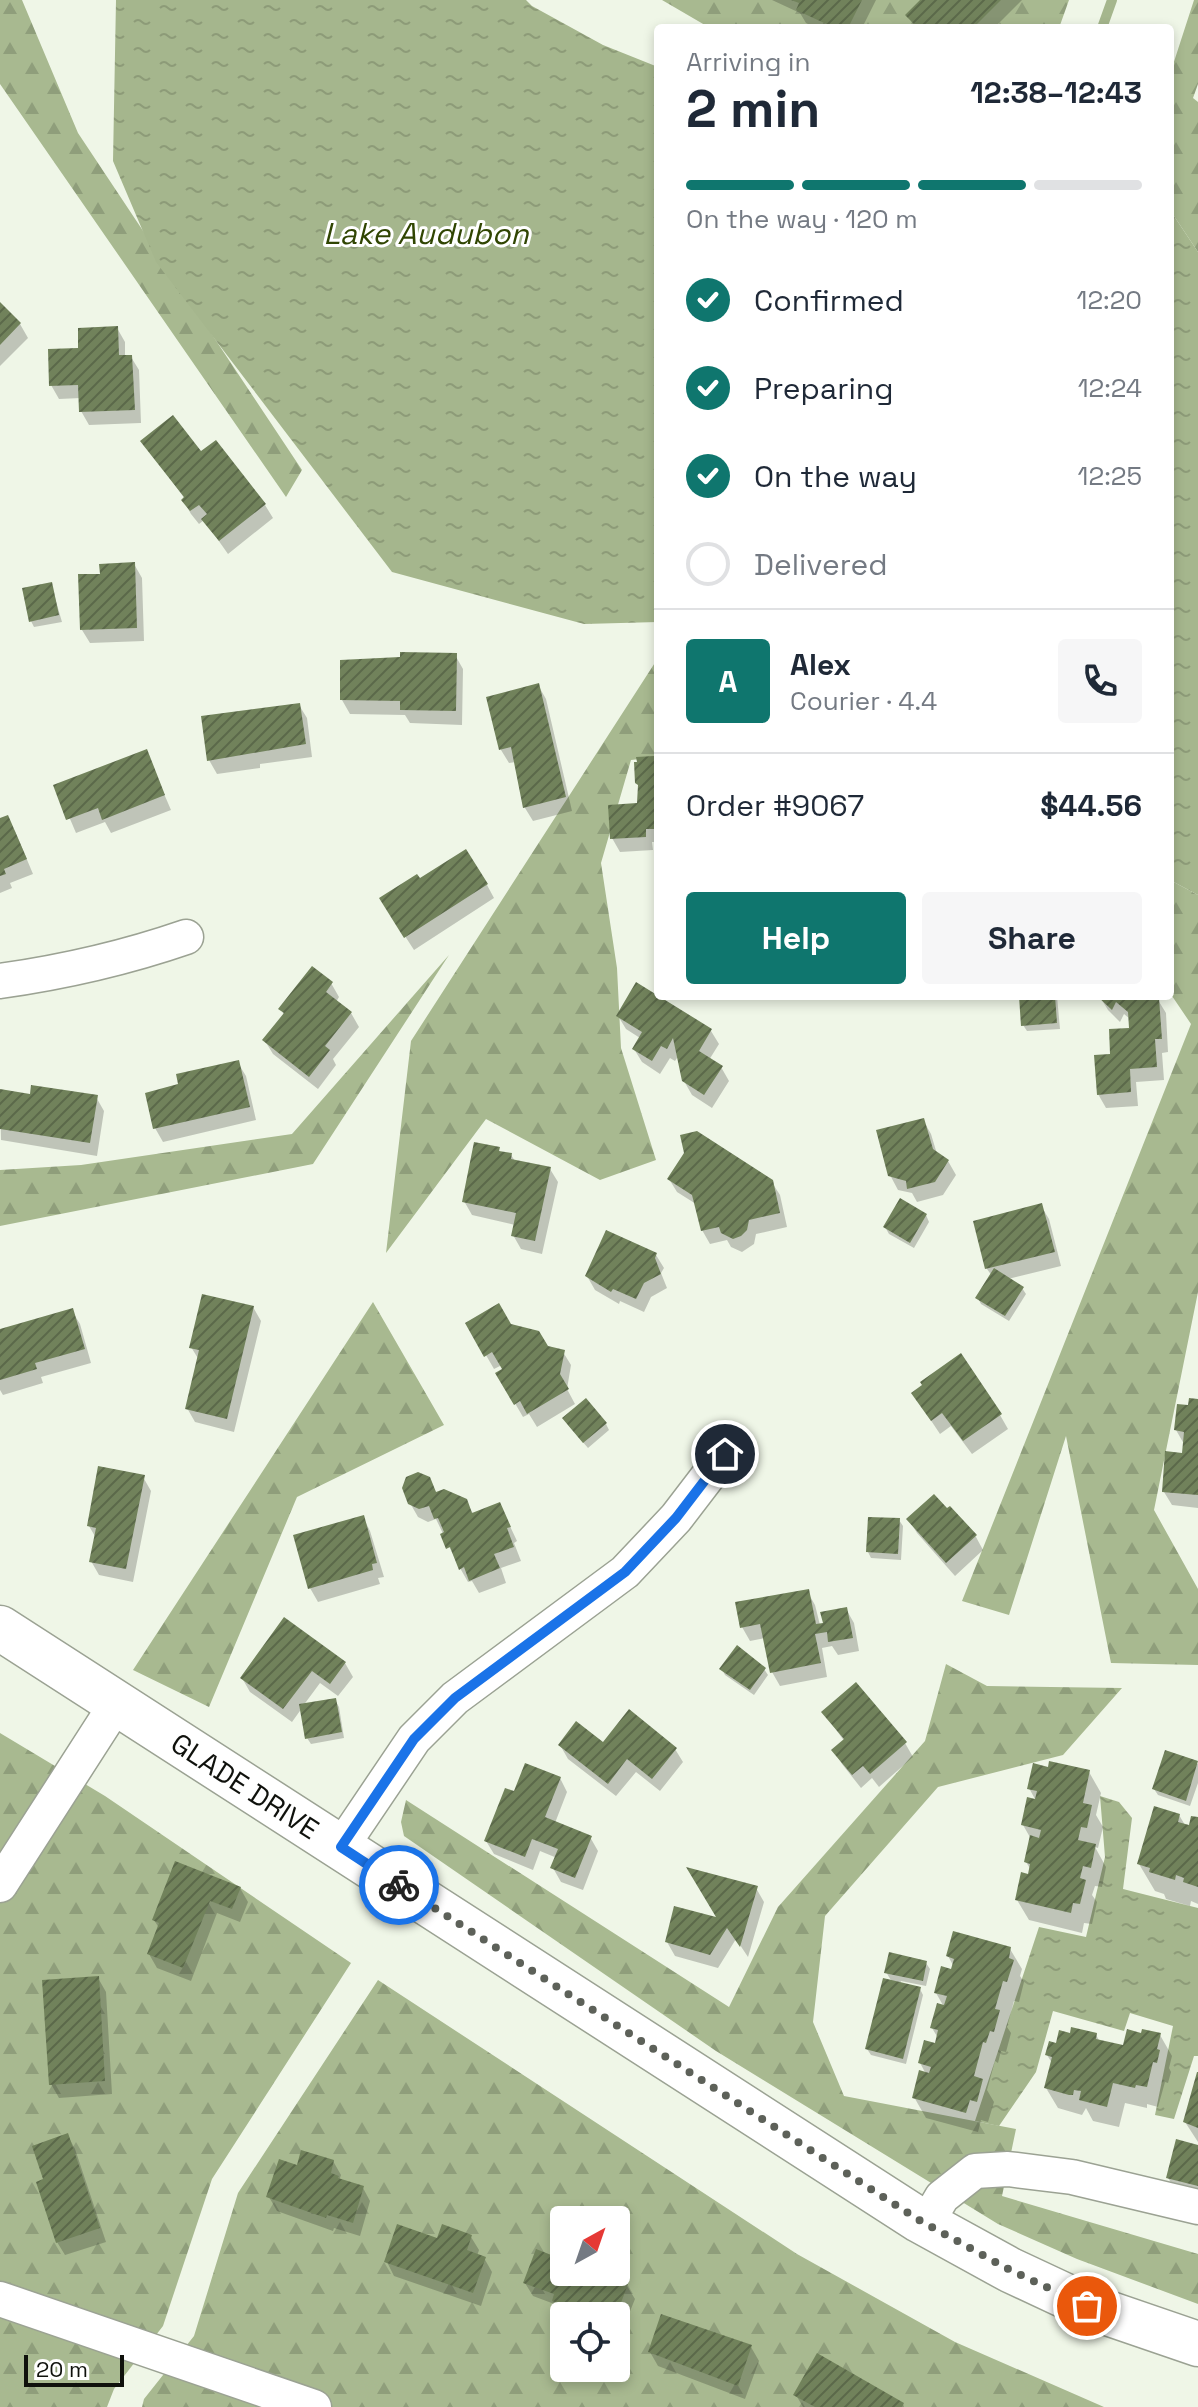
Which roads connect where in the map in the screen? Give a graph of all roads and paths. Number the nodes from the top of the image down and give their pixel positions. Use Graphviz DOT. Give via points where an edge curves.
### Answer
graph roads {
  1 [pos="186,937"];
  2 [pos="0,981"];
  3 [pos="725,1454"];
  4 [pos="0,1628"];
  5 [pos="117,1703"];
  6 [pos="341,1847"];
  7 [pos="0,1885"];
  8 [pos="1198,2207"];
  9 [pos="926,2224"];
  10 [pos="0,2299"];
  11 [pos="1198,2344"];
  12 [pos="314,2407"];
  1 -- 2 [label="street" via="55,974"];
  3 -- 6 [label="street" via="625,1572 455,1698 414,1739"];
  4 -- 5 [label="street, GLADE DRIVE"];
  5 -- 6 [label="street, GLADE DRIVE"];
  5 -- 7 [label="street"];
  6 -- 9 [label="street, GLADE DRIVE"];
  8 -- 9 [label="street" via="1072,2177 1008,2169 975,2171 942,2197"];
  9 -- 11 [label="street, GLADE DRIVE" via="1087,2306"];
  10 -- 12 [label="street"];
}
